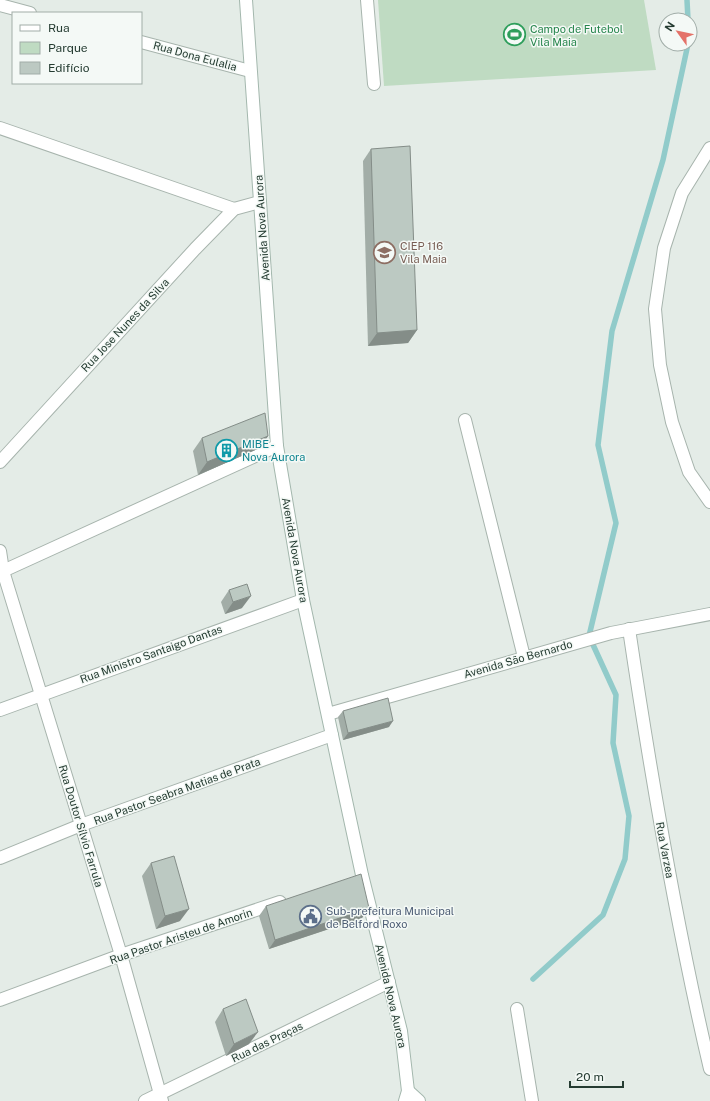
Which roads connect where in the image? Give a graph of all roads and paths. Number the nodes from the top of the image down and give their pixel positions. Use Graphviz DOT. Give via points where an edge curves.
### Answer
graph roads {
  1 [pos="246,0"];
  2 [pos="367,0"];
  3 [pos="0,5"];
  4 [pos="26,12"];
  5 [pos="142,42"];
  6 [pos="250,71"];
  7 [pos="374,84"];
  8 [pos="0,128"];
  9 [pos="710,148"];
  10 [pos="260,202"];
  11 [pos="234,209"];
  12 [pos="465,420"];
  13 [pos="278,446"];
  14 [pos="0,462"];
  15 [pos="710,502"];
  16 [pos="0,551"];
  17 [pos="3,571"];
  18 [pos="303,600"];
  19 [pos="710,614"];
  20 [pos="629,629"];
  21 [pos="524,657"];
  22 [pos="41,694"];
  23 [pos="0,710"];
  24 [pos="328,714"];
  25 [pos="332,735"];
  26 [pos="81,825"];
  27 [pos="0,858"];
  28 [pos="362,875"];
  29 [pos="347,880"];
  30 [pos="294,898"];
  31 [pos="121,955"];
  32 [pos="389,982"];
  33 [pos="0,1000"];
  34 [pos="517,1009"];
  35 [pos="710,1069"];
  36 [pos="406,1096"];
  37 [pos="161,1098"];
  38 [pos="145,1101"];
  39 [pos="419,1101"];
  40 [pos="532,1101"];
  1 -- 6 [label="street, Avenida Nova Aurora"];
  2 -- 7 [label="street"];
  3 -- 4 [label="street"];
  5 -- 6 [label="street, Rua Dona Eulalia"];
  6 -- 10 [label="street, Avenida Nova Aurora"];
  8 -- 11 [label="street"];
  9 -- 15 [label="street" via="682,193 664,248 655,309 660,365 672,422 689,472"];
  10 -- 11 [label="street"];
  10 -- 13 [label="street, Avenida Nova Aurora"];
  11 -- 14 [label="street, Rua Jose Nunes da Silva"];
  12 -- 21 [label="street"];
  13 -- 17 [label="street"];
  13 -- 18 [label="street, Avenida Nova Aurora"];
  16 -- 17 [label="street, Rua Doutor Sílvio Farrula"];
  17 -- 22 [label="street, Rua Doutor Sílvio Farrula"];
  18 -- 22 [label="street, Rua Ministro Santaigo Dantas"];
  18 -- 24 [label="street, Avenida Nova Aurora"];
  19 -- 20 [label="street, Avenida São Bernardo"];
  20 -- 21 [label="street, Avenida São Bernardo"];
  20 -- 35 [label="street, Rua Varzea" via="652,782 688,977"];
  21 -- 24 [label="street, Avenida São Bernardo"];
  22 -- 23 [label="street, Rua Ministro Santaigo Dantas"];
  22 -- 26 [label="street, Rua Doutor Sílvio Farrula"];
  24 -- 25 [label="street, Avenida Nova Aurora"];
  25 -- 26 [label="street, Rua Pastor Seabra Matias de Prata"];
  25 -- 28 [label="street, Avenida Nova Aurora"];
  26 -- 27 [label="street, Rua Pastor Seabra Matias de Prata"];
  26 -- 31 [label="street, Rua Doutor Sílvio Farrula"];
  28 -- 29 [label="street"];
  28 -- 32 [label="street, Avenida Nova Aurora"];
  30 -- 31 [label="street, Rua Pastor Aristeu de Amorin"];
  31 -- 33 [label="street, Rua Pastor Aristeu de Amorin"];
  31 -- 37 [label="street, Rua Doutor Sílvio Farrula"];
  32 -- 36 [label="street, Avenida Nova Aurora" via="401,1031"];
  32 -- 37 [label="street, Rua das Praças"];
  34 -- 40 [label="street"];
  36 -- 39 [label="street, Avenida Nova Aurora"];
  37 -- 38 [label="street, Rua das Praças"];
}
